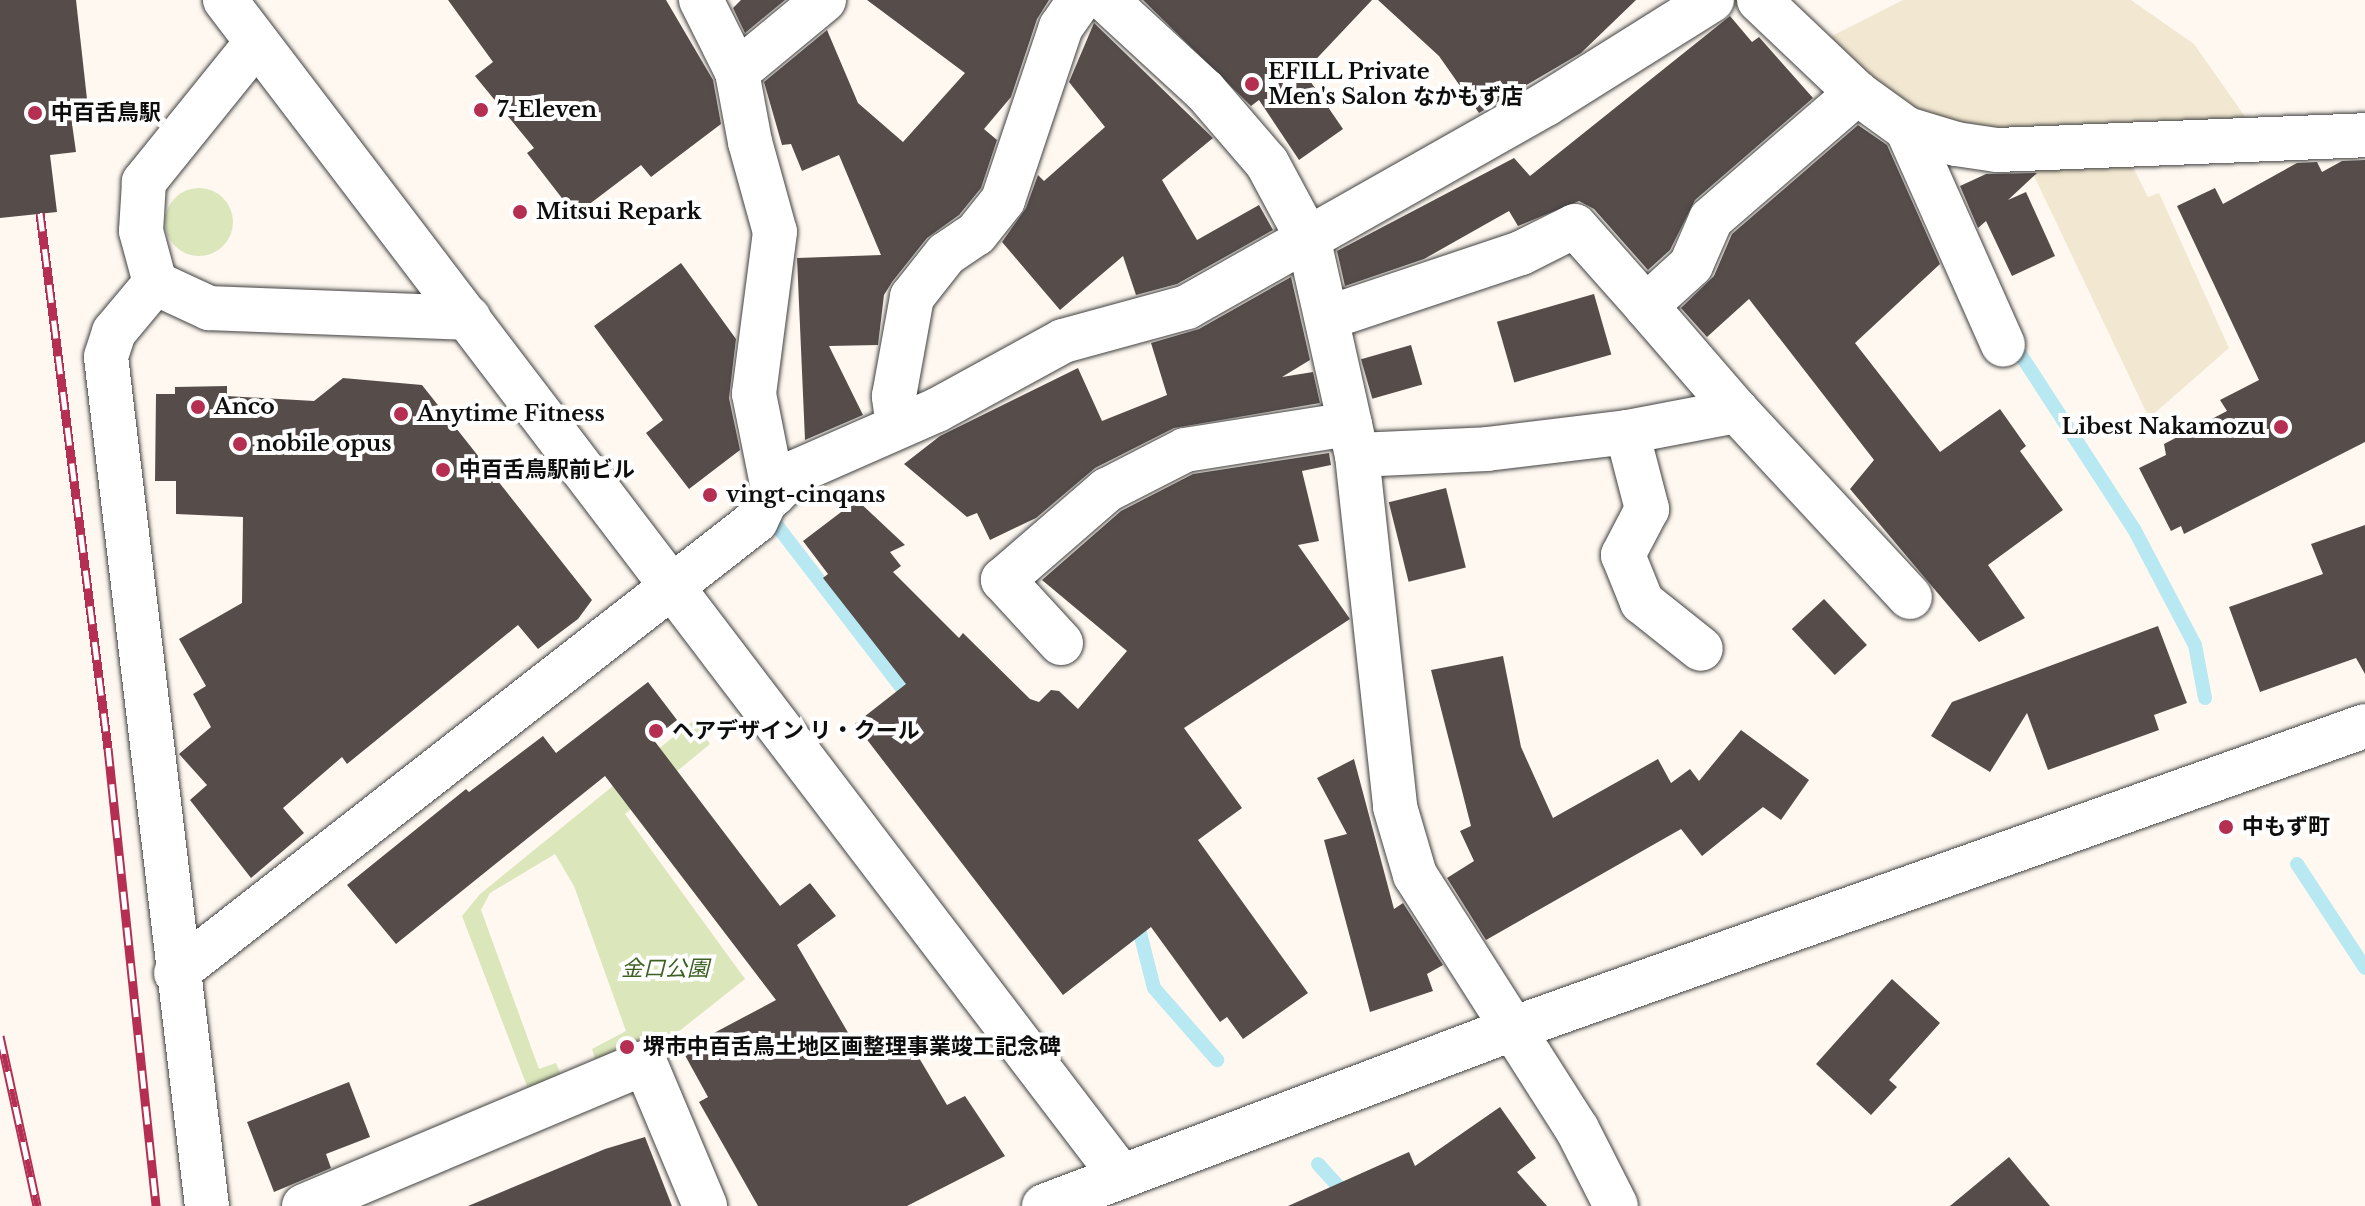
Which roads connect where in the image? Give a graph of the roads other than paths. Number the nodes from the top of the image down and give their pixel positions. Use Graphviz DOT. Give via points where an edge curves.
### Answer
graph roads {
  1 [pos="225,0"];
  2 [pos="701,0"];
  3 [pos="824,0"];
  4 [pos="1080,0"];
  5 [pos="1106,0"];
  6 [pos="1712,0"];
  7 [pos="1759,0"];
  8 [pos="256,43"];
  9 [pos="737,72"];
  10 [pos="1857,93"];
  11 [pos="1907,129"];
  12 [pos="2365,135"];
  13 [pos="1309,241"];
  14 [pos="155,283"];
  15 [pos="1646,306"];
  16 [pos="1330,317"];
  17 [pos="469,318"];
  18 [pos="2003,345"];
  19 [pos="1737,411"];
  20 [pos="898,426"];
  21 [pos="1627,432"];
  22 [pos="1354,440"];
  23 [pos="774,494"];
  24 [pos="672,588"];
  25 [pos="1910,597"];
  26 [pos="1061,643"];
  27 [pos="1701,649"];
  28 [pos="2365,726"];
  29 [pos="176,973"];
  30 [pos="1512,1029"];
  31 [pos="1103,1189"];
  32 [pos="207,1206"];
  33 [pos="304,1206"];
  34 [pos="705,1206"];
  35 [pos="1044,1206"];
  36 [pos="1616,1206"];
  1 -- 8 [label="street"];
  2 -- 9 [label="street"];
  3 -- 9 [label="street"];
  4 -- 20 [label="street" via="1061,27 1003,200 976,234 946,254 912,297 894,396"];
  5 -- 13 [label="street" via="1205,91 1267,163"];
  6 -- 13 [label="street" via="1546,104"];
  7 -- 10 [label="street"];
  8 -- 14 [label="street" via="144,182 141,231"];
  8 -- 17 [label="street"];
  9 -- 23 [label="street" via="775,232 754,394"];
  10 -- 11 [label="street"];
  10 -- 15 [label="street" via="1711,219 1691,265"];
  11 -- 12 [label="street" via="1997,150"];
  11 -- 18 [label="street"];
  13 -- 16 [label="street"];
  13 -- 20 [label="street" via="1180,311 1063,341"];
  14 -- 17 [label="street" via="209,308"];
  14 -- 29 [label="street" via="114,332 106,357"];
  15 -- 16 [label="street" via="1575,226 1521,253"];
  15 -- 19 [label="street"];
  16 -- 22 [label="street"];
  17 -- 24 [label="street"];
  19 -- 21 [label="street"];
  19 -- 25 [label="street"];
  20 -- 23 [label="street" via="798,471"];
  21 -- 22 [label="street" via="1487,449"];
  21 -- 27 [label="street" via="1647,509 1623,555 1642,602"];
  22 -- 26 [label="street" via="1185,450 1107,490 1003,580"];
  22 -- 30 [label="street" via="1395,807 1415,875"];
  23 -- 24 [label="street" via="756,521"];
  24 -- 29 [label="street"];
  24 -- 31 [label="street"];
  28 -- 30 [label="street"];
  29 -- 32 [label="street"];
  30 -- 31 [label="street"];
  30 -- 36 [label="street" via="1577,1129"];
  31 -- 35 [label="street"];
  33 -- 34 [label="street" via="645,1063"];
}
